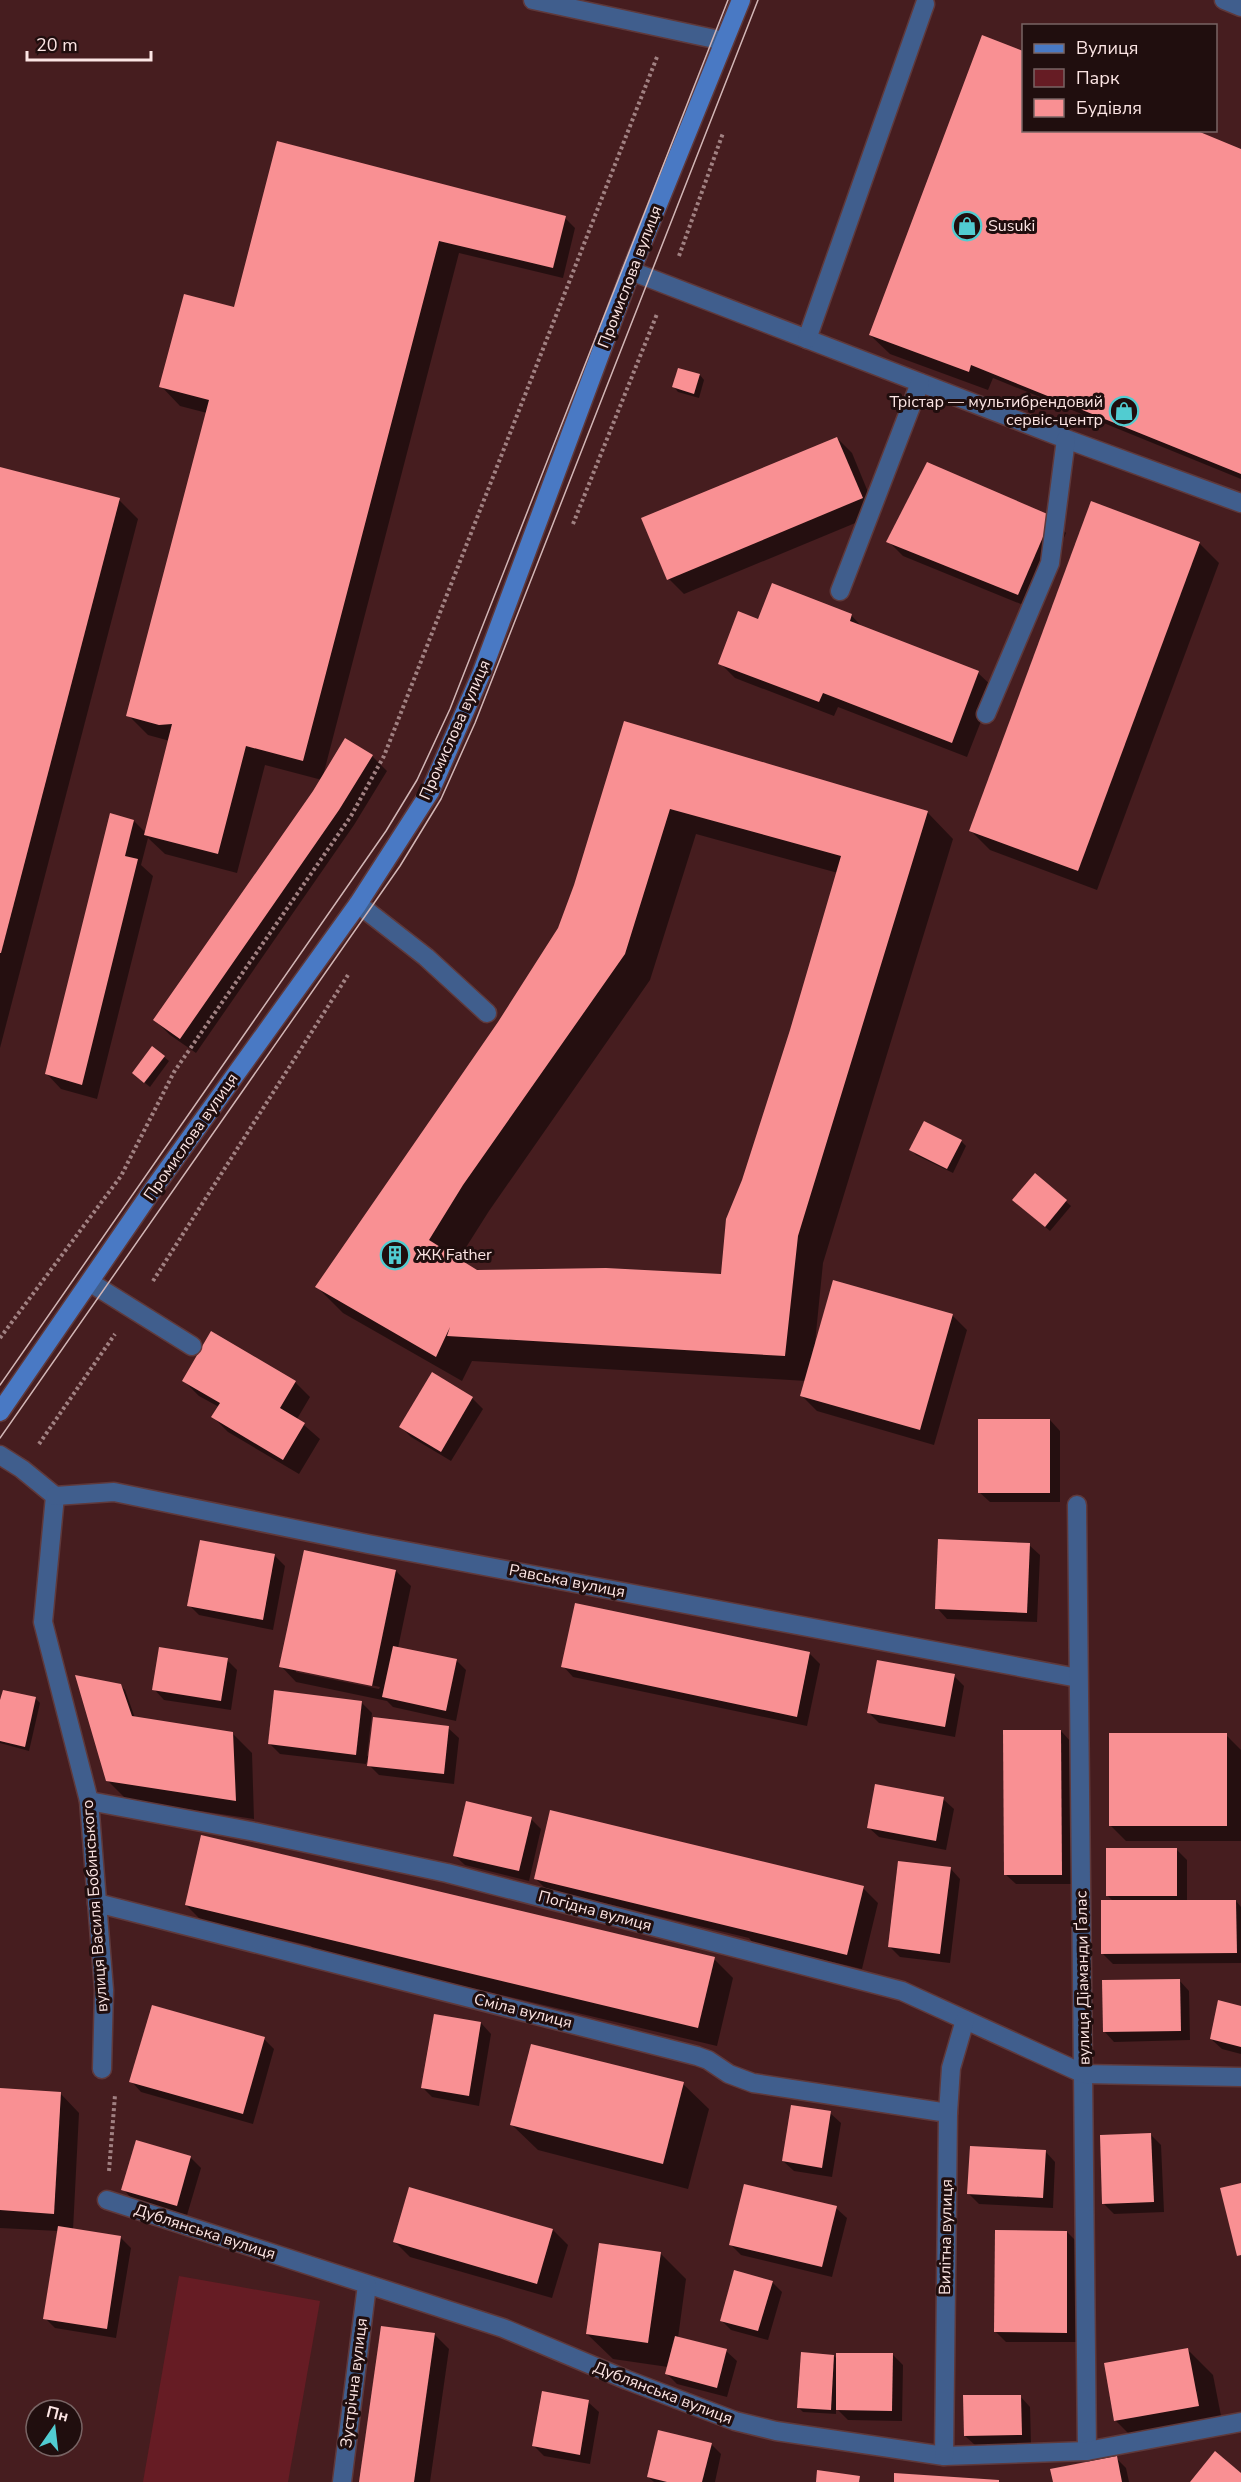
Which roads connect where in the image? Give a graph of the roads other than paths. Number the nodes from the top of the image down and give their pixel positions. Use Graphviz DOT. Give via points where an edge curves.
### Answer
graph roads {
  1 [pos="533,0"];
  2 [pos="741,0"];
  3 [pos="1224,0"];
  4 [pos="924,4"];
  5 [pos="1241,7"];
  6 [pos="724,41"];
  7 [pos="631,271"];
  8 [pos="807,339"];
  9 [pos="920,383"];
  10 [pos="1066,439"];
  11 [pos="1241,503"];
  12 [pos="840,591"];
  13 [pos="986,714"];
  14 [pos="358,904"];
  15 [pos="487,1013"];
  16 [pos="90,1283"];
  17 [pos="192,1346"];
  18 [pos="0,1412"];
  19 [pos="0,1455"];
  20 [pos="55,1496"];
  21 [pos="1077,1504"];
  22 [pos="1078,1678"];
  23 [pos="88,1801"];
  24 [pos="97,1903"];
  25 [pos="965,2020"];
  26 [pos="102,2069"];
  27 [pos="1084,2074"];
  28 [pos="1241,2078"];
  29 [pos="948,2113"];
  30 [pos="107,2200"];
  31 [pos="367,2284"];
  32 [pos="1241,2422"];
  33 [pos="1087,2451"];
  34 [pos="944,2456"];
  35 [pos="342,2482"];
  1 -- 6 [label="street"];
  2 -- 6 [label="main road, Промислова вулиця"];
  3 -- 5 [label="street"];
  4 -- 8 [label="street"];
  6 -- 7 [label="main road, Промислова вулиця"];
  7 -- 8 [label="street"];
  7 -- 14 [label="main road, Промислова вулиця" via="482,672 430,792"];
  8 -- 9 [label="street"];
  9 -- 10 [label="street"];
  9 -- 12 [label="street"];
  10 -- 11 [label="street"];
  10 -- 13 [label="street" via="1050,563"];
  14 -- 15 [label="street" via="426,957"];
  14 -- 16 [label="main road, Промислова вулиця"];
  16 -- 17 [label="street"];
  16 -- 18 [label="main road, Промислова вулиця"];
  19 -- 20 [label="street"];
  20 -- 22 [label="street, Равська вулиця" via="114,1492"];
  20 -- 23 [label="street, вулиця Василя Бобинського" via="43,1622"];
  21 -- 22 [label="street, вулиця Діаманди Ґалас"];
  22 -- 27 [label="street, вулиця Діаманди Ґалас"];
  23 -- 24 [label="street, вулиця Василя Бобинського"];
  23 -- 25 [label="street, Погідна вулиця" via="447,1873 902,1990"];
  24 -- 26 [label="street, вулиця Василя Бобинського" via="104,1990"];
  24 -- 29 [label="street, Сміла вулиця" via="697,2056 753,2083"];
  25 -- 27 [label="street, Погідна вулиця"];
  25 -- 29 [label="street, Вилітна вулиця" via="951,2068"];
  27 -- 28 [label="street"];
  27 -- 33 [label="street, вулиця Діаманди Ґалас"];
  29 -- 34 [label="street, Вилітна вулиця"];
  30 -- 31 [label="street, Дублянська вулиця"];
  31 -- 34 [label="street, Дублянська вулиця" via="503,2328 735,2421 776,2431"];
  31 -- 35 [label="street, Зустрічна вулиця"];
  32 -- 33 [label="street, Дублянська вулиця"];
  33 -- 34 [label="street, Дублянська вулиця"];
}
